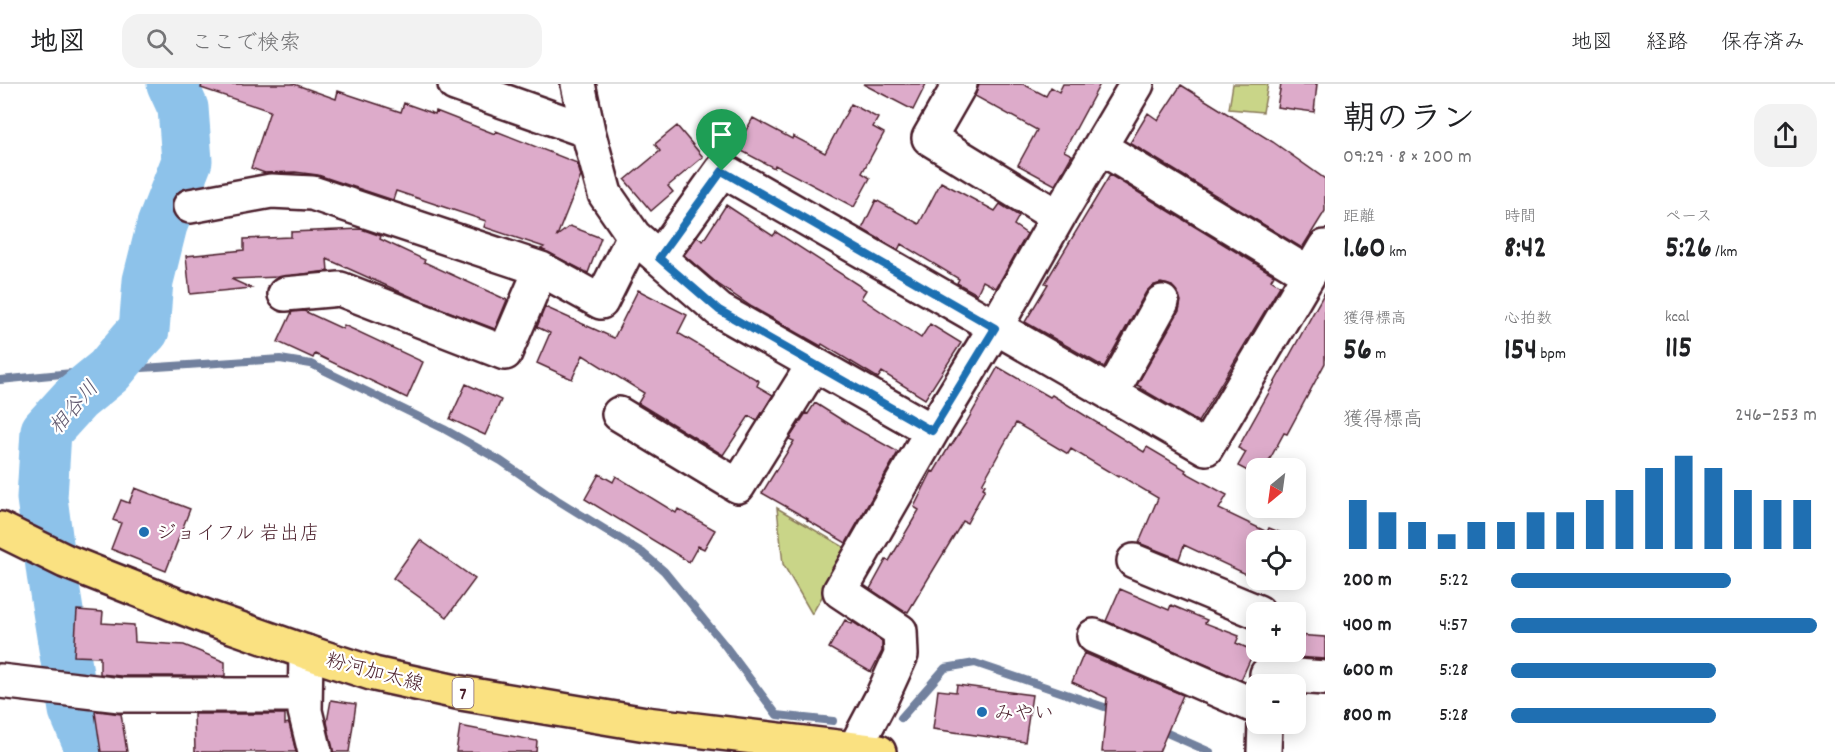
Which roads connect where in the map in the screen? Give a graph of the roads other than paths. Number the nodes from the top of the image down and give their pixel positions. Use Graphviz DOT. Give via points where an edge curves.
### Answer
graph roads {
  1 [pos="455,84"];
  2 [pos="578,84"];
  3 [pos="960,84"];
  4 [pos="1137,84"];
  5 [pos="588,131"];
  6 [pos="1100,147"];
  7 [pos="190,206"];
  8 [pos="1058,217"];
  9 [pos="634,236"];
  10 [pos="659,258"];
  11 [pos="1317,261"];
  12 [pos="541,268"];
  13 [pos="285,294"];
  14 [pos="1162,302"];
  15 [pos="995,328"];
  16 [pos="814,364"];
  17 [pos="1111,394"];
  18 [pos="619,414"];
  19 [pos="932,431"];
  20 [pos="0,529"];
  21 [pos="1134,561"];
  22 [pos="1246,607"];
  23 [pos="1094,636"];
  24 [pos="306,652"];
  25 [pos="1267,670"];
  26 [pos="1325,678"];
  27 [pos="0,681"];
  28 [pos="304,695"];
  29 [pos="1246,702"];
  30 [pos="1265,734"];
  31 [pos="862,751"];
  32 [pos="315,752"];
  33 [pos="1264,752"];
  1 -- 5 [label="street"];
  2 -- 5 [label="street"];
  3 -- 8 [label="street" via="929,138"];
  4 -- 6 [label="street"];
  5 -- 9 [label="street" via="605,194"];
  6 -- 8 [label="street"];
  6 -- 11 [label="street"];
  7 -- 12 [label="street" via="271,191 312,193"];
  8 -- 15 [label="street"];
  9 -- 10 [label="street"];
  9 -- 12 [label="street" via="601,302"];
  10 -- 15 [label="street" via="722,171"];
  10 -- 16 [label="street" via="719,310"];
  11 -- 17 [label="street" via="1206,448"];
  12 -- 13 [label="street" via="505,353 340,290"];
  14 -- 17 [label="street"];
  15 -- 17 [label="street"];
  15 -- 19 [label="street"];
  16 -- 18 [label="street" via="738,486"];
  16 -- 19 [label="street"];
  19 -- 31 [label="street" via="840,591 900,631 901,655"];
  20 -- 24 [label="main road, 粉河加太線 / 7" via="65,561"];
  21 -- 22 [label="street"];
  23 -- 29 [label="street"];
  24 -- 28 [label="street"];
  24 -- 31 [label="main road, 粉河加太線 / 7" via="374,674 461,693 646,724"];
  25 -- 26 [label="street"];
  27 -- 28 [label="street" via="120,695"];
  28 -- 32 [label="street"];
  30 -- 33 [label="street"];
}
